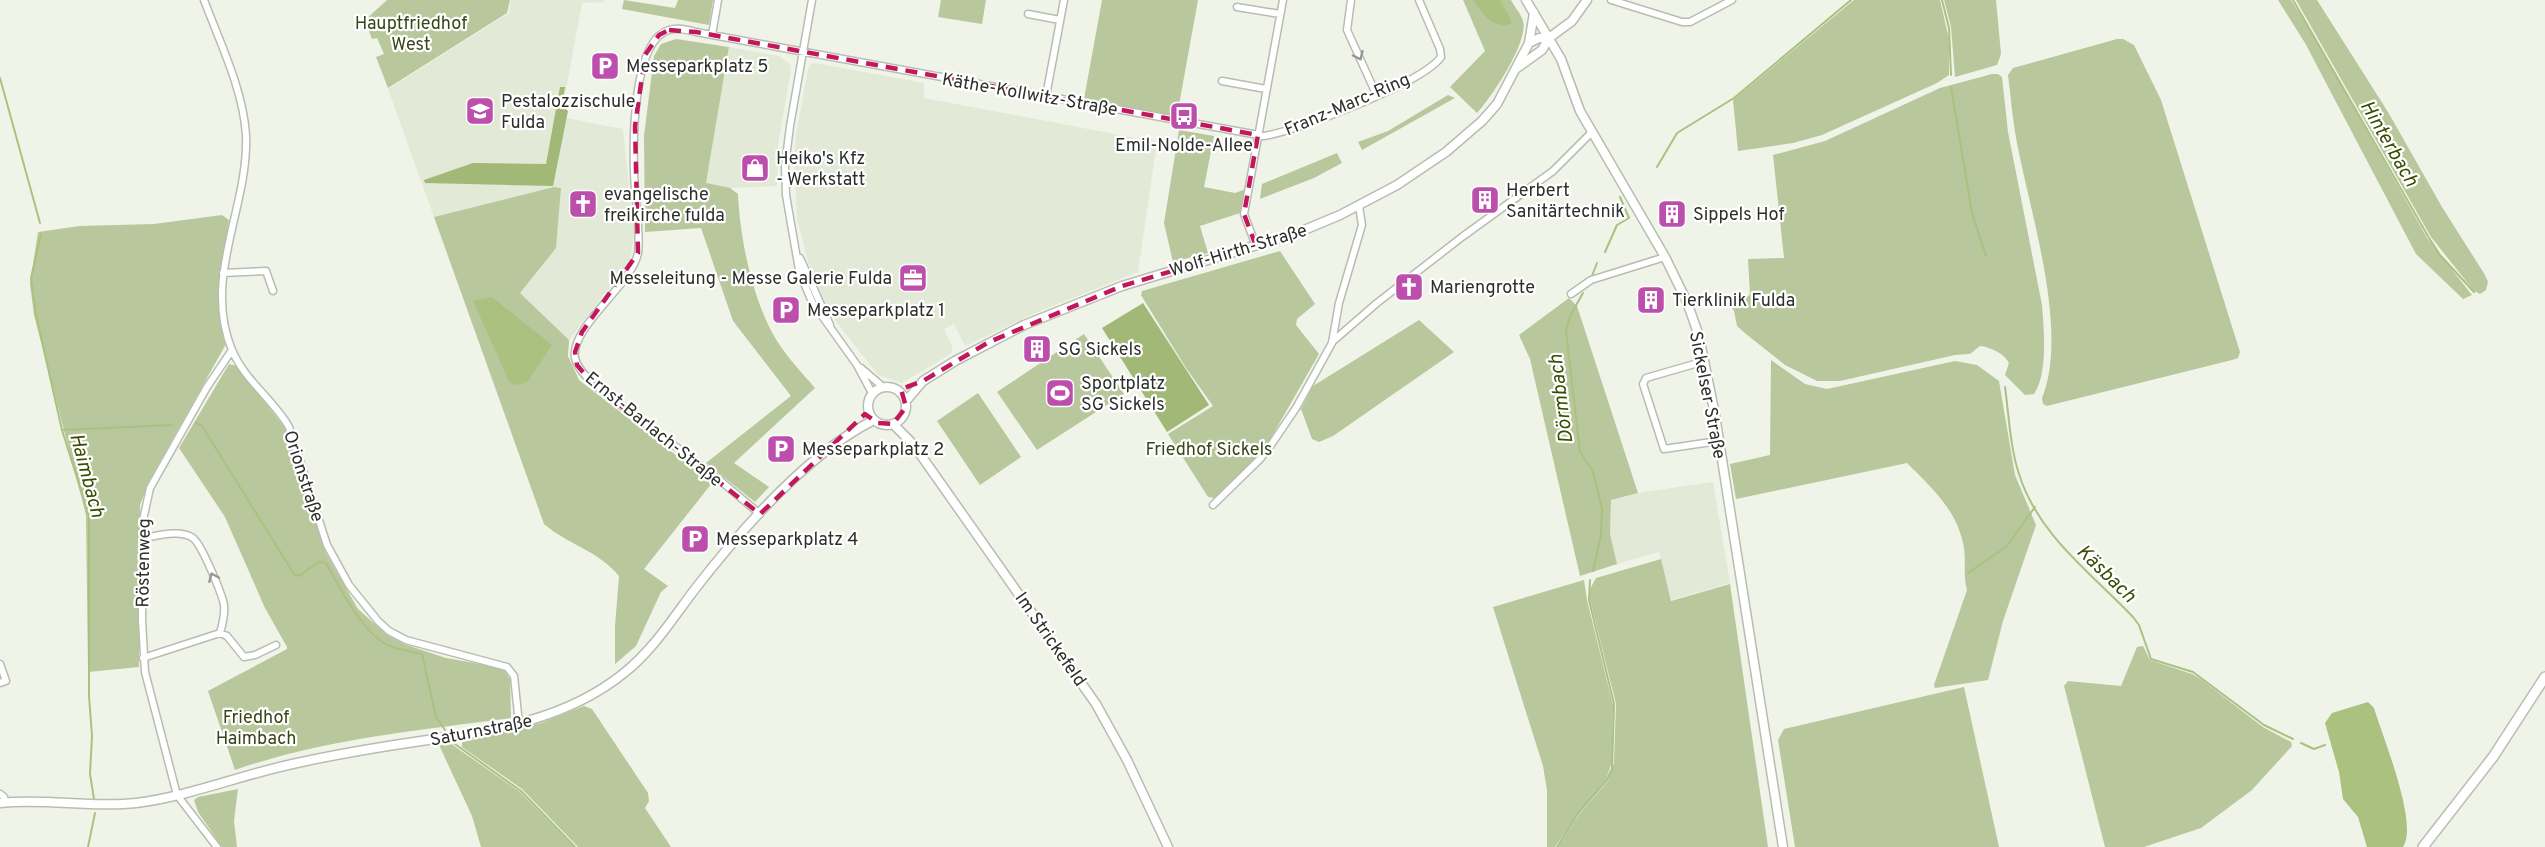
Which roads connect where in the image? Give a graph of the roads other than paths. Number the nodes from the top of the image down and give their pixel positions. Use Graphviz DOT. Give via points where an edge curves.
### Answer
graph roads {
  1 [pos="204,0"];
  2 [pos="718,0"];
  3 [pos="813,0"];
  4 [pos="1064,0"];
  5 [pos="1283,0"];
  6 [pos="1351,0"];
  7 [pos="1419,0"];
  8 [pos="1526,0"];
  9 [pos="1587,0"];
  10 [pos="1611,0"];
  11 [pos="1727,1"];
  12 [pos="1237,7"];
  13 [pos="1534,13"];
  14 [pos="1028,14"];
  15 [pos="1280,14"];
  16 [pos="1060,20"];
  17 [pos="712,35"];
  18 [pos="1549,38"];
  19 [pos="1529,43"];
  20 [pos="803,52"];
  21 [pos="1516,68"];
  22 [pos="1222,81"];
  23 [pos="1266,89"];
  24 [pos="1046,96"];
  25 [pos="1377,96"];
  26 [pos="1592,132"];
  27 [pos="1258,135"];
  28 [pos="1359,206"];
  29 [pos="1256,246"];
  30 [pos="1665,257"];
  31 [pos="223,273"];
  32 [pos="273,291"];
  33 [pos="1571,294"];
  34 [pos="1332,342"];
  35 [pos="232,350"];
  36 [pos="1705,361"];
  37 [pos="857,365"];
  38 [pos="923,381"];
  39 [pos="883,387"];
  40 [pos="896,389"];
  41 [pos="872,393"];
  42 [pos="906,401"];
  43 [pos="868,411"];
  44 [pos="902,418"];
  45 [pos="874,420"];
  46 [pos="893,424"];
  47 [pos="851,432"];
  48 [pos="1718,441"];
  49 [pos="913,444"];
  50 [pos="1213,505"];
  51 [pos="760,514"];
  52 [pos="143,538"];
  53 [pos="220,633"];
  54 [pos="276,645"];
  55 [pos="143,658"];
  56 [pos="0,664"];
  57 [pos="2545,677"];
  58 [pos="0,683"];
  59 [pos="519,724"];
  60 [pos="0,794"];
  61 [pos="177,795"];
  62 [pos="3,803"];
  63 [pos="217,847"];
  64 [pos="1168,847"];
  65 [pos="1783,847"];
  66 [pos="2423,847"];
  1 -- 31 [label="street, Orionstraße" via="232,72 246,136 244,169"];
  2 -- 17 [label="street"];
  3 -- 20 [label="street"];
  4 -- 16 [label="street"];
  5 -- 15 [label="street"];
  6 -- 25 [label="street, one-way" via="1347,30"];
  7 -- 25 [label="street, Franz-Marc-Ring" via="1441,57 1434,65"];
  8 -- 13 [label="street, Sickelser Straße"];
  9 -- 18 [label="street" via="1572,21"];
  10 -- 11 [label="street" via="1682,22 1690,22"];
  12 -- 15 [label="street"];
  13 -- 18 [label="street, Sickelser Straße"];
  13 -- 19 [label="street, Wolf-Hirth-Straße"];
  14 -- 16 [label="street"];
  15 -- 23 [label="street"];
  16 -- 24 [label="street"];
  17 -- 20 [label="street, Ernst-Barlach-Straße"];
  17 -- 51 [label="street, Ernst-Barlach-Straße" via="669,30 651,43 645,56 634,148 638,253 619,285 582,332 575,358 593,384"];
  18 -- 19 [label="street"];
  18 -- 21 [label="street, Wolf-Hirth-Straße" via="1542,50"];
  18 -- 26 [label="street, Sickelser Straße"];
  19 -- 21 [label="street, Wolf-Hirth-Straße"];
  20 -- 24 [label="street, Käthe-Kollwitz-Straße"];
  20 -- 37 [label="street" via="789,126 786,195 797,254 831,328"];
  21 -- 28 [label="street, Wolf-Hirth-Straße" via="1497,104 1468,135 1414,175"];
  22 -- 23 [label="street"];
  23 -- 27 [label="street"];
  24 -- 27 [label="street, Käthe-Kollwitz-Straße"];
  25 -- 27 [label="street, Franz-Marc-Ring" via="1284,132"];
  26 -- 30 [label="street, Sickelser Straße"];
  26 -- 34 [label="street" via="1553,171 1424,267"];
  27 -- 29 [label="street" via="1244,214"];
  28 -- 29 [label="street, Wolf-Hirth-Straße" via="1321,224"];
  28 -- 34 [label="street" via="1362,225"];
  29 -- 38 [label="street, Wolf-Hirth-Straße" via="1082,300 989,342"];
  30 -- 33 [label="street" via="1591,280"];
  30 -- 36 [label="street, Sickelser Straße" via="1687,302"];
  31 -- 32 [label="street" via="266,270"];
  31 -- 35 [label="street, Orionstraße" via="224,312"];
  34 -- 50 [label="street" via="1273,442"];
  35 -- 52 [label="street, Röstenweg" via="150,488 144,509"];
  35 -- 59 [label="street, Orionstraße" via="251,382 289,427 327,545 360,601 398,637 507,667 514,676"];
  36 -- 48 [label="street, Sickelser Straße"];
  36 -- 48 [label="street" via="1646,378 1643,384 1664,449"];
  37 -- 39 [label="street"];
  37 -- 41 [label="street"];
  38 -- 40 [label="street, Wolf-Hirth-Straße"];
  38 -- 42 [label="street, Wolf-Hirth-Straße"];
  39 -- 40 [label="street"];
  39 -- 41 [label="street"];
  40 -- 42 [label="street"];
  41 -- 43 [label="street"];
  42 -- 44 [label="street"];
  43 -- 45 [label="street"];
  43 -- 47 [label="street, Saturnstraße"];
  44 -- 46 [label="street"];
  44 -- 49 [label="street, Im Strickefeld"];
  45 -- 46 [label="street" via="883,425"];
  45 -- 47 [label="street, Saturnstraße"];
  46 -- 49 [label="street, Im Strickefeld"];
  47 -- 51 [label="street, Saturnstraße"];
  48 -- 65 [label="street, Sickelser Straße"];
  49 -- 64 [label="street, Im Strickefeld" via="1096,704"];
  51 -- 59 [label="street, Saturnstraße" via="626,672 571,706"];
  53 -- 52 [label="street, one-way" via="223,602 193,538 179,534"];
  52 -- 55 [label="street, Röstenweg"];
  53 -- 54 [label="street" via="244,657"];
  53 -- 55 [label="street"];
  55 -- 61 [label="street, Röstenweg"];
  56 -- 58 [label="street" via="6,681"];
  57 -- 66 [label="main road" via="2493,757"];
  59 -- 61 [label="street, Saturnstraße" via="307,760"];
  60 -- 62 [label="street"];
  61 -- 62 [label="street, Saturnstraße" via="121,804"];
  61 -- 63 [label="street"];
}
